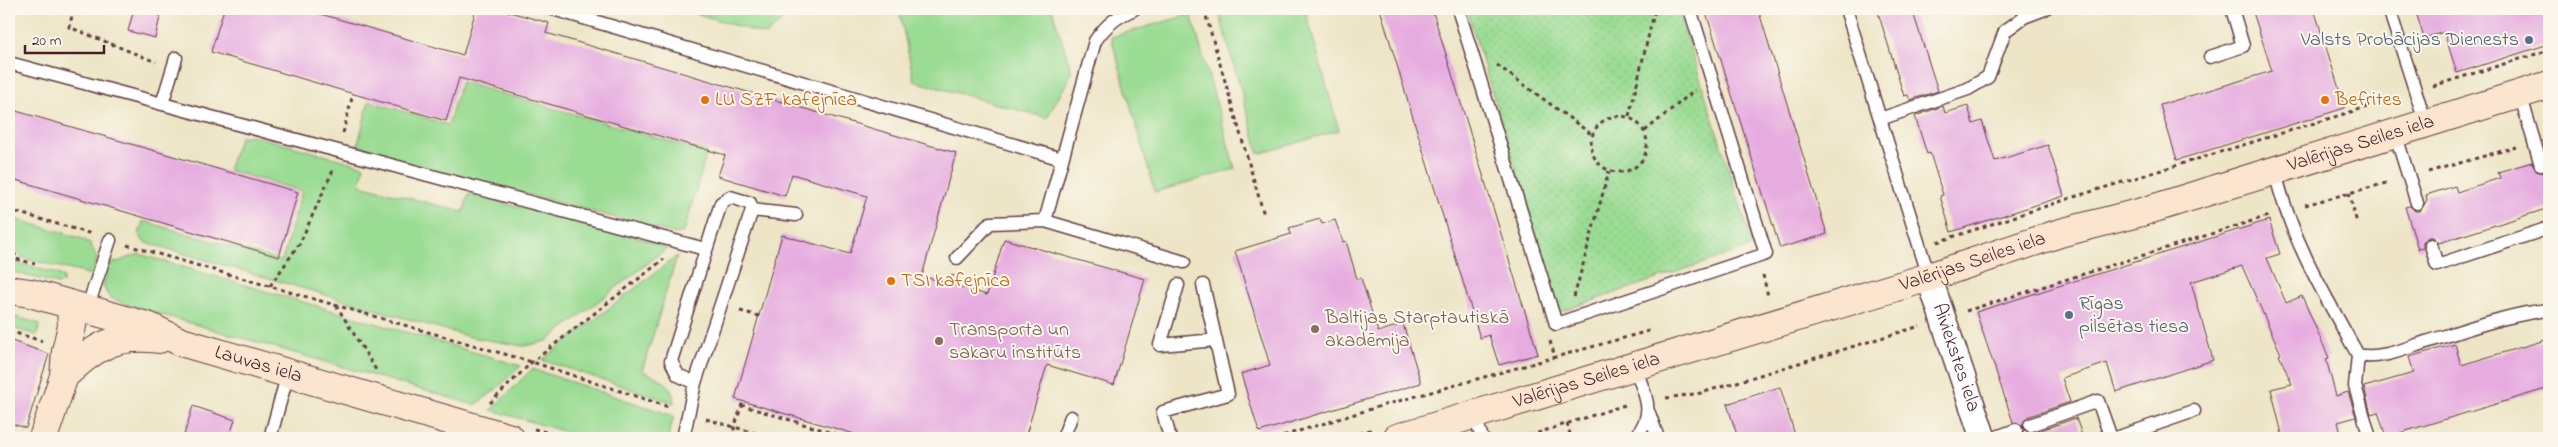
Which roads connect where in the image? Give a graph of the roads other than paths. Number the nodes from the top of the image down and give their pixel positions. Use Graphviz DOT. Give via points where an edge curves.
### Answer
graph roads {
  1 [pos="553,9"];
  2 [pos="1134,9"];
  3 [pos="1458,9"];
  4 [pos="1690,9"];
  5 [pos="1846,9"];
  6 [pos="2045,9"];
  7 [pos="2232,9"];
  8 [pos="2389,9"];
  9 [pos="2210,57"];
  10 [pos="9,63"];
  11 [pos="175,63"];
  12 [pos="2549,86"];
  13 [pos="2520,94"];
  14 [pos="162,104"];
  15 [pos="1880,119"];
  16 [pos="2426,124"];
  17 [pos="2395,134"];
  18 [pos="1062,159"];
  19 [pos="2541,165"];
  20 [pos="2276,171"];
  21 [pos="2417,204"];
  22 [pos="752,210"];
  23 [pos="796,215"];
  24 [pos="1045,221"];
  25 [pos="2549,228"];
  26 [pos="110,240"];
  27 [pos="2431,245"];
  28 [pos="705,250"];
  29 [pos="956,258"];
  30 [pos="1184,262"];
  31 [pos="1928,277"];
  32 [pos="1178,285"];
  33 [pos="1203,285"];
  34 [pos="9,290"];
  35 [pos="71,305"];
  36 [pos="2549,310"];
  37 [pos="1216,340"];
  38 [pos="181,342"];
  39 [pos="2358,355"];
  40 [pos="1635,367"];
  41 [pos="288,373"];
  42 [pos="64,376"];
  43 [pos="695,383"];
  44 [pos="2194,411"];
  45 [pos="1649,413"];
  46 [pos="1071,417"];
  47 [pos="1478,426"];
  48 [pos="2030,426"];
  49 [pos="2016,430"];
  50 [pos="43,438"];
  51 [pos="270,438"];
  52 [pos="510,438"];
  53 [pos="683,438"];
  54 [pos="1063,438"];
  55 [pos="1170,438"];
  56 [pos="1397,438"];
  57 [pos="1635,438"];
  58 [pos="1658,438"];
  59 [pos="1983,438"];
  60 [pos="1994,438"];
  61 [pos="2111,438"];
  62 [pos="2116,438"];
  63 [pos="2370,438"];
  1 -- 18 [label="lane"];
  2 -- 18 [label="lane" via="1117,16 1095,41"];
  3 -- 4 [label="lane" via="1556,324 1766,254"];
  5 -- 15 [label="lane"];
  6 -- 15 [label="lane" via="2024,17 2005,31 1988,78 1968,89"];
  7 -- 9 [label="lane" via="2243,46"];
  8 -- 16 [label="lane"];
  10 -- 14 [label="lane"];
  11 -- 14 [label="lane"];
  12 -- 13 [label="street, Valērijas Seiles iela"];
  13 -- 16 [label="street, Valērijas Seiles iela"];
  13 -- 19 [label="lane"];
  14 -- 28 [label="lane"];
  15 -- 31 [label="lane"];
  16 -- 17 [label="street, Valērijas Seiles iela"];
  17 -- 20 [label="street, Valērijas Seiles iela"];
  17 -- 21 [label="lane"];
  18 -- 24 [label="lane"];
  20 -- 31 [label="street, Valērijas Seiles iela" via="2060,234"];
  20 -- 39 [label="lane" via="2303,253"];
  22 -- 23 [label="lane"];
  22 -- 28 [label="lane" via="750,203 730,197 721,203"];
  22 -- 43 [label="lane"];
  24 -- 29 [label="lane" via="990,223"];
  24 -- 30 [label="lane"];
  25 -- 27 [label="lane" via="2438,264"];
  26 -- 35 [label="lane" via="90,300"];
  28 -- 43 [label="lane" via="671,361 678,376"];
  31 -- 40 [label="street, Valērijas Seiles iela"];
  31 -- 59 [label="street, Aiviekstes iela"];
  32 -- 37 [label="lane" via="1160,345"];
  33 -- 37 [label="lane"];
  34 -- 35 [label="street, Lauvas iela"];
  35 -- 38 [label="street, Lauvas iela" via="150,327"];
  35 -- 42 [label="street" via="72,326"];
  36 -- 39 [label="lane" via="2502,318 2389,354 2369,358"];
  37 -- 55 [label="lane" via="1228,394 1163,412"];
  38 -- 41 [label="street, Lauvas iela"];
  38 -- 42 [label="street" via="137,336 104,345 82,358"];
  39 -- 63 [label="lane" via="2355,386"];
  40 -- 45 [label="lane"];
  40 -- 47 [label="street, Valērijas Seiles iela"];
  41 -- 51 [label="lane"];
  41 -- 52 [label="street, Lauvas iela"];
  42 -- 50 [label="street"];
  43 -- 53 [label="lane"];
  44 -- 62 [label="lane"];
  45 -- 57 [label="lane" via="1646,425"];
  45 -- 58 [label="lane"];
  46 -- 54 [label="lane"];
  47 -- 56 [label="street, Valērijas Seiles iela"];
  48 -- 61 [label="lane" via="2098,401"];
  49 -- 60 [label="lane"];
}
